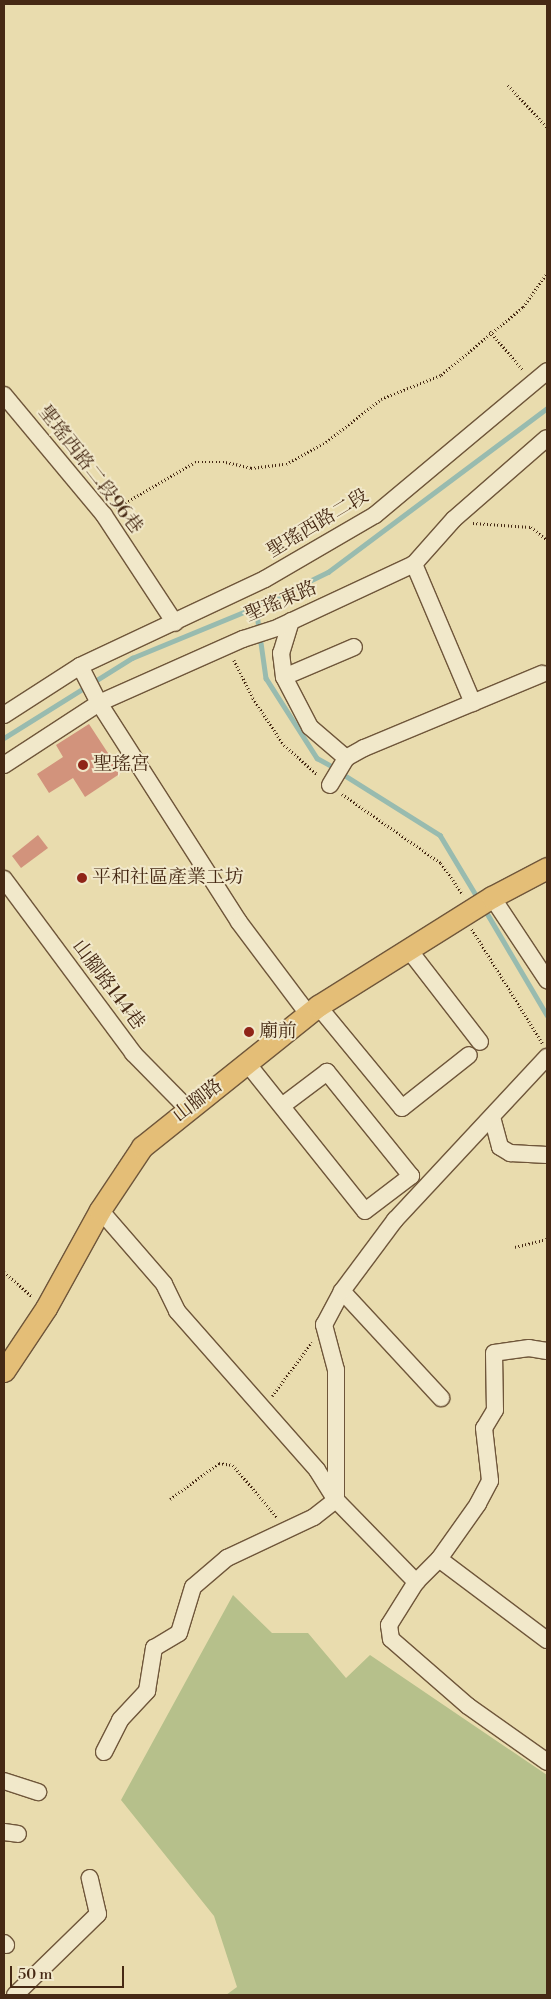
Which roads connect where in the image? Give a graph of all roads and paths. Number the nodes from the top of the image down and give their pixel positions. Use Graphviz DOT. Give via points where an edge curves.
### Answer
graph roads {
  1 [pos="508,85"];
  2 [pos="547,127"];
  3 [pos="547,273"];
  4 [pos="490,331"];
  5 [pos="547,371"];
  6 [pos="533,382"];
  7 [pos="4,395"];
  8 [pos="547,438"];
  9 [pos="104,515"];
  10 [pos="454,519"];
  11 [pos="547,540"];
  12 [pos="414,564"];
  13 [pos="174,623"];
  14 [pos="285,624"];
  15 [pos="238,641"];
  16 [pos="354,647"];
  17 [pos="80,666"];
  18 [pos="542,674"];
  19 [pos="284,677"];
  20 [pos="97,700"];
  21 [pos="473,703"];
  22 [pos="4,715"];
  23 [pos="346,758"];
  24 [pos="4,765"];
  25 [pos="330,785"];
  26 [pos="547,868"];
  27 [pos="4,879"];
  28 [pos="492,897"];
  29 [pos="468,912"];
  30 [pos="409,950"];
  31 [pos="547,980"];
  32 [pos="313,1010"];
  33 [pos="547,1052"];
  34 [pos="547,1057"];
  35 [pos="247,1063"];
  36 [pos="283,1105"];
  37 [pos="187,1108"];
  38 [pos="492,1117"];
  39 [pos="547,1155"];
  40 [pos="100,1210"];
  41 [pos="547,1238"];
  42 [pos="515,1247"];
  43 [pos="4,1272"];
  44 [pos="342,1292"];
  45 [pos="46,1308"];
  46 [pos="324,1325"];
  47 [pos="547,1350"];
  48 [pos="4,1371"];
  49 [pos="441,1398"];
  50 [pos="261,1408"];
  51 [pos="170,1499"];
  52 [pos="336,1500"];
  53 [pos="287,1530"];
  54 [pos="439,1559"];
  55 [pos="416,1582"];
  56 [pos="547,1640"];
  57 [pos="104,1752"];
  58 [pos="547,1762"];
  59 [pos="4,1781"];
  60 [pos="38,1792"];
  61 [pos="90,1878"];
  62 [pos="15,1995"];
  1 -- 2 [label="path"];
  3 -- 4 [label="path" via="523,307"];
  4 -- 6 [label="path"];
  4 -- 9 [label="path" via="441,375 381,399 326,442 286,464 251,468 226,462 195,462"];
  5 -- 6 [label="street, 聖瑤西路二段"];
  6 -- 13 [label="street, 聖瑤西路二段" via="376,515 265,579"];
  7 -- 9 [label="street, 聖瑤西路二段96巷"];
  8 -- 10 [label="street, 聖瑤東路"];
  9 -- 13 [label="street, 聖瑤西路二段96巷"];
  10 -- 11 [label="path" via="531,527"];
  10 -- 12 [label="street, 聖瑤東路"];
  12 -- 14 [label="street, 聖瑤東路"];
  12 -- 21 [label="street"];
  13 -- 17 [label="street, 聖瑤西路二段"];
  14 -- 15 [label="street, 聖瑤東路"];
  14 -- 19 [label="street" via="280,653"];
  15 -- 20 [label="street, 聖瑤東路"];
  15 -- 25 [label="path" via="235,663 284,745"];
  16 -- 19 [label="street"];
  17 -- 20 [label="street"];
  17 -- 22 [label="street, 聖瑤西路二段"];
  18 -- 21 [label="street"];
  19 -- 23 [label="street" via="310,727"];
  20 -- 24 [label="street, 聖瑤東路"];
  20 -- 32 [label="street" via="239,922"];
  21 -- 23 [label="street"];
  23 -- 25 [label="street"];
  25 -- 29 [label="path" via="441,863 464,895"];
  26 -- 28 [label="main road"];
  27 -- 37 [label="street, 山腳路144巷" via="133,1053"];
  28 -- 29 [label="main road, 山腳路"];
  28 -- 31 [label="street"];
  29 -- 30 [label="main road, 山腳路"];
  29 -- 33 [label="path"];
  30 -- 32 [label="main road, 山腳路"];
  30 -- 32 [label="street" via="475,1048 402,1108"];
  32 -- 35 [label="main road, 山腳路"];
  34 -- 38 [label="street"];
  35 -- 36 [label="street"];
  35 -- 37 [label="main road, 山腳路"];
  36 -- 36 [label="street" via="327,1072 411,1176 365,1211"];
  37 -- 40 [label="main road, 山腳路" via="142,1146"];
  38 -- 39 [label="street" via="500,1146 510,1153"];
  38 -- 44 [label="street" via="395,1220"];
  40 -- 45 [label="main road, 山腳路"];
  40 -- 50 [label="street" via="164,1284 177,1311"];
  41 -- 42 [label="path"];
  43 -- 45 [label="path"];
  44 -- 46 [label="street"];
  44 -- 49 [label="street"];
  45 -- 48 [label="main road, 山腳路"];
  46 -- 50 [label="path"];
  46 -- 52 [label="street" via="336,1370"];
  47 -- 54 [label="street" via="529,1348 494,1353 495,1410 484,1428 490,1481 478,1504"];
  50 -- 52 [label="street" via="317,1470"];
  51 -- 53 [label="path" via="219,1463 232,1465"];
  52 -- 53 [label="street" via="314,1517"];
  52 -- 55 [label="street"];
  53 -- 57 [label="street" via="226,1558 193,1586 179,1633 154,1648 147,1691 120,1720"];
  54 -- 55 [label="street"];
  54 -- 56 [label="street"];
  55 -- 58 [label="street" via="389,1624 390,1639 468,1706"];
  59 -- 60 [label="street"];
  61 -- 62 [label="street" via="98,1914"];
}
